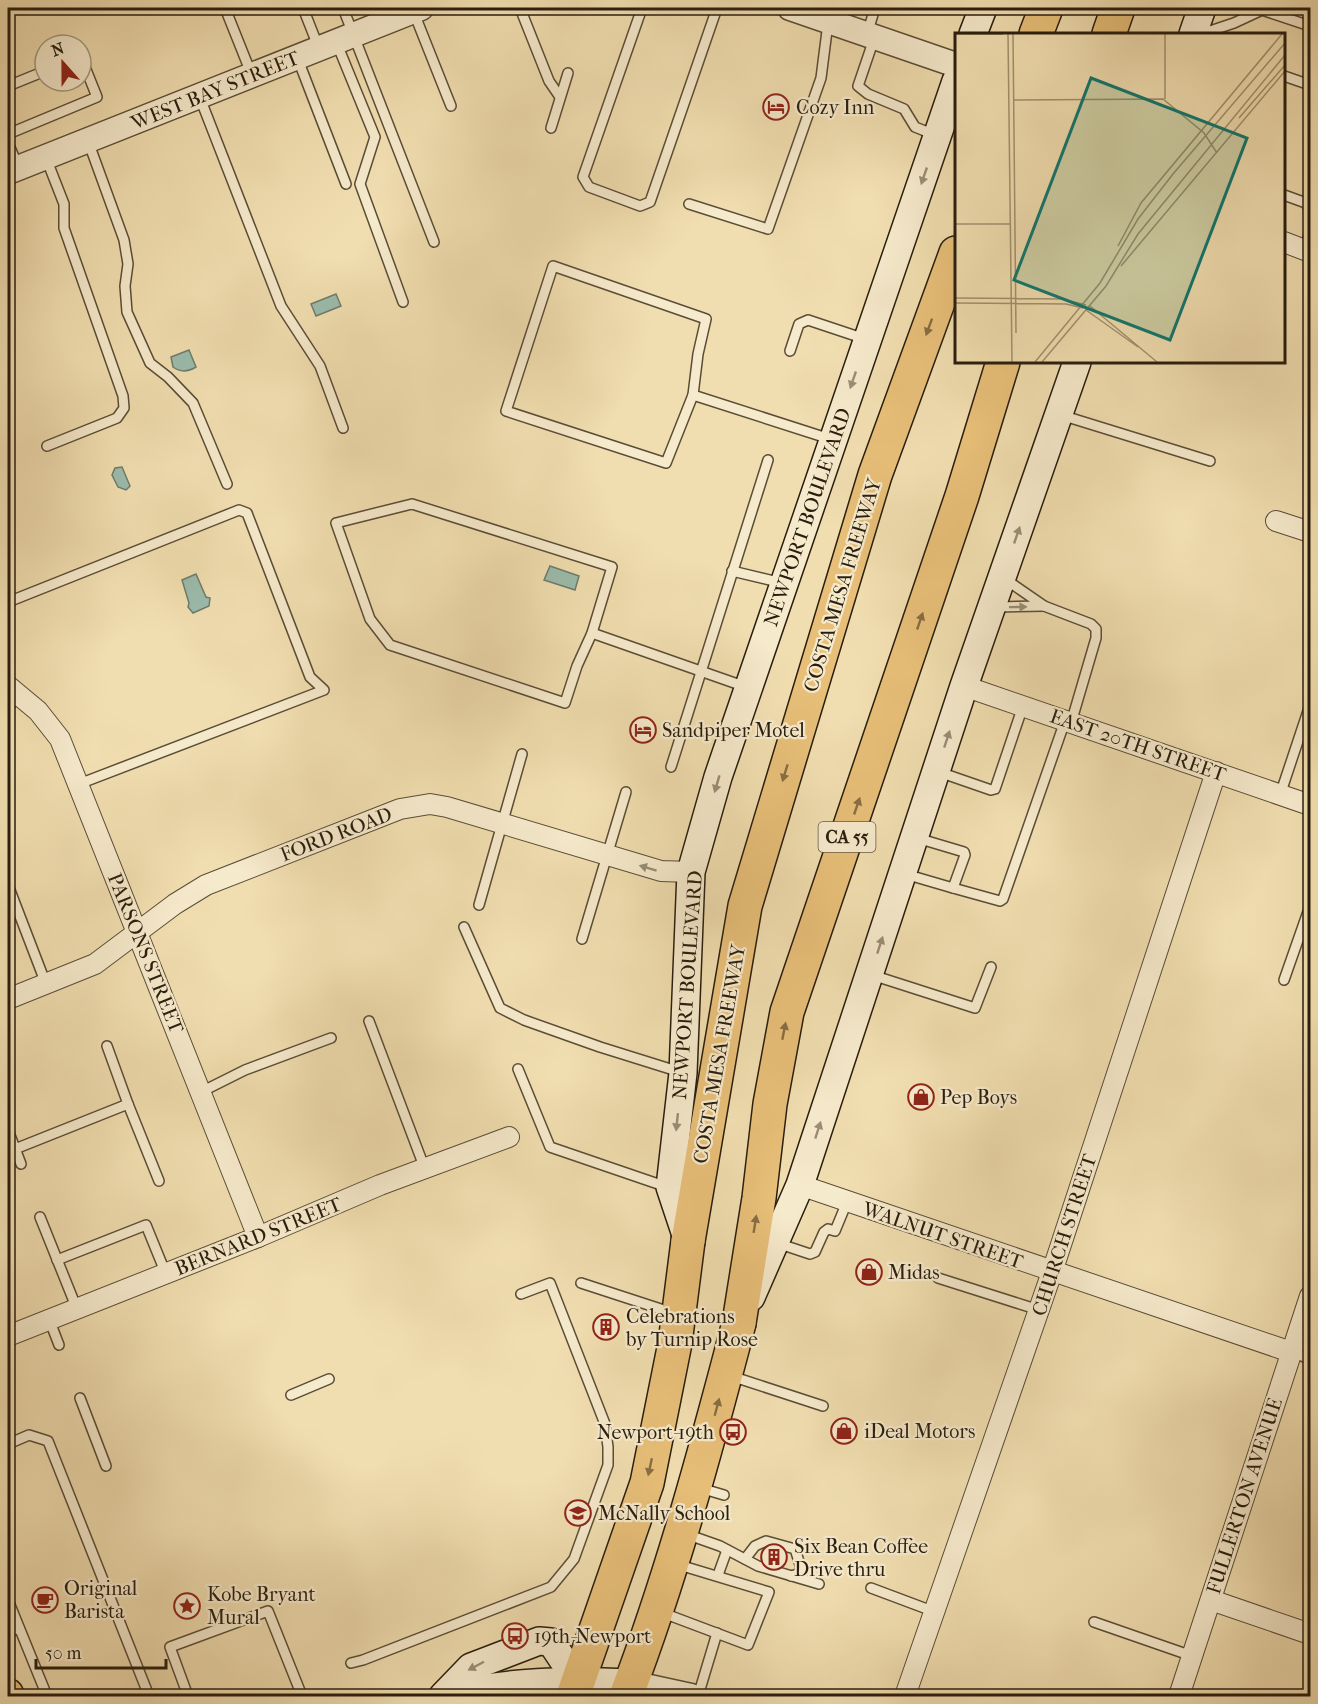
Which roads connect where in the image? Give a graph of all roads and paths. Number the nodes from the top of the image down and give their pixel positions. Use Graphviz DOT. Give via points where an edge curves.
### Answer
graph roads {
  1 [pos="225,8"];
  2 [pos="303,8"];
  3 [pos="343,8"];
  4 [pos="520,8"];
  5 [pos="642,8"];
  6 [pos="717,8"];
  7 [pos="790,8"];
  8 [pos="875,8"];
  9 [pos="983,8"];
  10 [pos="1046,8"];
  11 [pos="1118,8"];
  12 [pos="417,9"];
  13 [pos="829,20"];
  14 [pos="1311,26"];
  15 [pos="1203,27"];
  16 [pos="973,33"];
  17 [pos="1036,33"];
  18 [pos="1109,33"];
  19 [pos="871,35"];
  20 [pos="326,46"];
  21 [pos="955,64"];
  22 [pos="568,72"];
  23 [pos="252,75"];
  24 [pos="33,76"];
  25 [pos="1285,76"];
  26 [pos="1311,85"];
  27 [pos="8,86"];
  28 [pos="93,87"];
  29 [pos="955,87"];
  30 [pos="199,96"];
  31 [pos="560,97"];
  32 [pos="452,106"];
  33 [pos="551,128"];
  34 [pos="8,134"];
  35 [pos="938,136"];
  36 [pos="88,141"];
  37 [pos="8,143"];
  38 [pos="46,157"];
  39 [pos="13,170"];
  40 [pos="346,184"];
  41 [pos="1285,195"];
  42 [pos="689,204"];
  43 [pos="1311,211"];
  44 [pos="1311,230"];
  45 [pos="434,242"];
  46 [pos="1285,242"];
  47 [pos="1308,251"];
  48 [pos="955,258"];
  49 [pos="403,302"];
  50 [pos="867,340"];
  51 [pos="790,351"];
  52 [pos="1003,363"];
  53 [pos="1077,363"];
  54 [pos="693,395"];
  55 [pos="1059,414"];
  56 [pos="343,428"];
  57 [pos="833,440"];
  58 [pos="47,446"];
  59 [pos="768,460"];
  60 [pos="1210,461"];
  61 [pos="227,484"];
  62 [pos="1276,521"];
  63 [pos="1311,532"];
  64 [pos="732,571"];
  65 [pos="1002,577"];
  66 [pos="785,583"];
  67 [pos="8,602"];
  68 [pos="1044,606"];
  69 [pos="992,607"];
  70 [pos="592,633"];
  71 [pos="701,670"];
  72 [pos="964,686"];
  73 [pos="749,687"];
  74 [pos="12,696"];
  75 [pos="1311,705"];
  76 [pos="1023,706"];
  77 [pos="1068,722"];
  78 [pos="522,754"];
  79 [pos="671,767"];
  80 [pos="937,771"];
  81 [pos="1216,772"];
  82 [pos="79,784"];
  83 [pos="626,792"];
  84 [pos="1280,795"];
  85 [pos="1311,805"];
  86 [pos="502,823"];
  87 [pos="915,838"];
  88 [pos="607,855"];
  89 [pos="691,872"];
  90 [pos="903,874"];
  91 [pos="8,885"];
  92 [pos="953,888"];
  93 [pos="479,905"];
  94 [pos="1311,906"];
  95 [pos="464,927"];
  96 [pos="139,933"];
  97 [pos="582,939"];
  98 [pos="991,967"];
  99 [pos="870,974"];
  100 [pos="1284,980"];
  101 [pos="46,984"];
  102 [pos="8,999"];
  103 [pos="369,1021"];
  104 [pos="331,1038"];
  105 [pos="106,1046"];
  106 [pos="518,1069"];
  107 [pos="683,1073"];
  108 [pos="201,1092"];
  109 [pos="128,1104"];
  110 [pos="8,1130"];
  111 [pos="509,1137"];
  112 [pos="15,1149"];
  113 [pos="21,1164"];
  114 [pos="425,1168"];
  115 [pos="159,1181"];
  116 [pos="800,1185"];
  117 [pos="670,1188"];
  118 [pos="847,1202"];
  119 [pos="40,1217"];
  120 [pos="258,1237"];
  121 [pos="688,1241"];
  122 [pos="775,1242"];
  123 [pos="57,1260"];
  124 [pos="1052,1272"];
  125 [pos="166,1274"];
  126 [pos="938,1278"];
  127 [pos="581,1283"];
  128 [pos="521,1294"];
  129 [pos="1311,1296"];
  130 [pos="76,1309"];
  131 [pos="1039,1310"];
  132 [pos="679,1315"];
  133 [pos="49,1319"];
  134 [pos="740,1323"];
  135 [pos="8,1336"];
  136 [pos="59,1345"];
  137 [pos="1292,1352"];
  138 [pos="1311,1359"];
  139 [pos="726,1374"];
  140 [pos="329,1379"];
  141 [pos="291,1395"];
  142 [pos="80,1398"];
  143 [pos="823,1406"];
  144 [pos="8,1444"];
  145 [pos="106,1466"];
  146 [pos="676,1547"];
  147 [pos="727,1550"];
  148 [pos="745,1559"];
  149 [pos="718,1575"];
  150 [pos="791,1576"];
  151 [pos="819,1584"];
  152 [pos="871,1588"];
  153 [pos="8,1600"];
  154 [pos="1211,1600"];
  155 [pos="656,1610"];
  156 [pos="935,1612"];
  157 [pos="1094,1622"];
  158 [pos="19,1628"];
  159 [pos="8,1632"];
  160 [pos="717,1633"];
  161 [pos="1311,1634"];
  162 [pos="1192,1656"];
  163 [pos="351,1663"];
  164 [pos="575,1689"];
  165 [pos="628,1690"];
  166 [pos="47,1696"];
  167 [pos="149,1696"];
  168 [pos="188,1696"];
  169 [pos="302,1696"];
  170 [pos="443,1696"];
  171 [pos="691,1696"];
  172 [pos="698,1696"];
  173 [pos="905,1696"];
  174 [pos="1179,1696"];
  1 -- 23 [label="lane"];
  2 -- 20 [label="lane"];
  3 -- 20 [label="lane"];
  4 -- 31 [label="lane" via="549,81"];
  5 -- 6 [label="lane" via="583,177 589,187 640,206 650,202"];
  7 -- 13 [label="street"];
  8 -- 19 [label="lane"];
  9 -- 16 [label="main road"];
  10 -- 17 [label="highway"];
  11 -- 18 [label="highway"];
  12 -- 20 [label="street, WEST BAY STREET"];
  12 -- 32 [label="lane"];
  13 -- 19 [label="street"];
  13 -- 42 [label="lane" via="820,78 768,229"];
  14 -- 15 [label="lane" via="1262,10 1234,23"];
  19 -- 21 [label="street"];
  19 -- 35 [label="lane" via="858,83 860,89 904,109 915,127"];
  20 -- 23 [label="street, WEST BAY STREET"];
  20 -- 40 [label="lane"];
  20 -- 45 [label="lane"];
  20 -- 49 [label="lane" via="375,137 360,184"];
  22 -- 31 [label="lane"];
  23 -- 30 [label="street, WEST BAY STREET"];
  24 -- 27 [label="lane"];
  25 -- 26 [label="lane"];
  28 -- 34 [label="lane" via="97,97"];
  29 -- 35 [label="main road, NEWPORT BOULEVARD"];
  30 -- 36 [label="street, WEST BAY STREET"];
  30 -- 56 [label="lane" via="281,306 320,366"];
  31 -- 33 [label="lane"];
  35 -- 50 [label="main road, NEWPORT BOULEVARD, one-way"];
  36 -- 38 [label="street, WEST BAY STREET"];
  36 -- 61 [label="lane" via="124,240 127,312 150,363 193,403"];
  37 -- 39 [label="lane"];
  38 -- 39 [label="street, WEST BAY STREET"];
  38 -- 58 [label="lane" via="64,204 64,228 124,408 117,418"];
  41 -- 43 [label="lane" via="1306,203"];
  44 -- 47 [label="lane"];
  46 -- 47 [label="street"];
  48 -- 121 [label="highway, COSTA MESA FREEWAY, one-way" via="875,475 745,906"];
  50 -- 51 [label="lane" via="808,320 799,324"];
  50 -- 57 [label="main road, NEWPORT BOULEVARD, one-way"];
  134 -- 52 [label="highway, CA 55, one-way" via="770,1104 787,1012 962,496"];
  53 -- 55 [label="main road"];
  54 -- 54 [label="lane" via="706,319 553,266 506,411 666,463"];
  54 -- 57 [label="lane"];
  55 -- 60 [label="lane"];
  65 -- 55 [label="main road, one-way"];
  57 -- 66 [label="main road, NEWPORT BOULEVARD"];
  59 -- 64 [label="lane"];
  62 -- 63 [label="street"];
  64 -- 66 [label="lane"];
  64 -- 71 [label="lane"];
  65 -- 68 [label="lane"];
  65 -- 69 [label="main road"];
  66 -- 73 [label="main road, NEWPORT BOULEVARD"];
  67 -- 82 [label="lane" via="239,510 247,513 310,677 324,690"];
  69 -- 68 [label="lane, one-way"];
  68 -- 77 [label="lane" via="1096,629"];
  69 -- 72 [label="main road"];
  70 -- 70 [label="lane" via="612,567 412,504 336,524 370,619 390,645 565,703"];
  70 -- 71 [label="lane"];
  71 -- 73 [label="lane"];
  71 -- 79 [label="lane"];
  72 -- 76 [label="street, EAST 20TH STREET"];
  80 -- 72 [label="main road, one-way"];
  73 -- 89 [label="main road, NEWPORT BOULEVARD, one-way"];
  74 -- 82 [label="street, PARSONS STREET" via="38,711 60,739"];
  75 -- 84 [label="lane"];
  76 -- 77 [label="street, EAST 20TH STREET"];
  76 -- 80 [label="lane" via="995,789"];
  77 -- 81 [label="street, EAST 20TH STREET"];
  77 -- 92 [label="lane" via="1003,899"];
  78 -- 86 [label="lane"];
  80 -- 87 [label="main road"];
  81 -- 84 [label="street, EAST 20TH STREET"];
  81 -- 124 [label="street, CHURCH STREET"];
  82 -- 96 [label="street, PARSONS STREET"];
  83 -- 88 [label="lane"];
  84 -- 85 [label="street, EAST 20TH STREET"];
  86 -- 88 [label="street, FORD ROAD"];
  86 -- 93 [label="lane"];
  86 -- 96 [label="street, FORD ROAD" via="430,804 400,810 206,885"];
  87 -- 90 [label="main road"];
  87 -- 92 [label="lane" via="964,852"];
  89 -- 88 [label="street, FORD ROAD, one-way" via="661,871"];
  88 -- 97 [label="lane"];
  89 -- 107 [label="main road, NEWPORT BOULEVARD"];
  90 -- 92 [label="lane"];
  99 -- 90 [label="main road, one-way"];
  91 -- 101 [label="lane"];
  94 -- 100 [label="lane"];
  95 -- 107 [label="lane" via="500,1008 600,1047"];
  96 -- 101 [label="street, FORD ROAD" via="95,964"];
  96 -- 108 [label="street, PARSONS STREET"];
  98 -- 99 [label="lane" via="975,1008"];
  116 -- 99 [label="main road, one-way"];
  101 -- 102 [label="street, FORD ROAD"];
  103 -- 114 [label="lane"];
  104 -- 108 [label="lane" via="246,1070"];
  105 -- 109 [label="lane"];
  106 -- 117 [label="lane" via="550,1147"];
  107 -- 117 [label="main road, NEWPORT BOULEVARD, one-way"];
  108 -- 120 [label="street, PARSONS STREET"];
  109 -- 112 [label="lane"];
  109 -- 115 [label="lane"];
  110 -- 112 [label="lane"];
  111 -- 114 [label="street, BERNARD STREET"];
  112 -- 113 [label="lane"];
  114 -- 120 [label="street, BERNARD STREET"];
  116 -- 118 [label="street, WALNUT STREET"];
  116 -- 122 [label="main road"];
  117 -- 121 [label="main road, NEWPORT BOULEVARD"];
  118 -- 122 [label="lane" via="835,1230 824,1232 815,1252 810,1254"];
  118 -- 124 [label="street, WALNUT STREET"];
  119 -- 123 [label="lane"];
  120 -- 125 [label="street, BERNARD STREET"];
  121 -- 132 [label="highway, NEWPORT BOULEVARD"];
  122 -- 134 [label="main road"];
  123 -- 125 [label="lane" via="146,1225"];
  123 -- 130 [label="lane"];
  124 -- 131 [label="street, CHURCH STREET"];
  124 -- 137 [label="street, WALNUT STREET"];
  125 -- 130 [label="street, BERNARD STREET"];
  126 -- 131 [label="lane"];
  127 -- 132 [label="lane"];
  128 -- 163 [label="lane" via="550,1283 605,1424 608,1465 574,1559 551,1587"];
  129 -- 137 [label="street, FULLERTON AVENUE"];
  130 -- 133 [label="street, BERNARD STREET"];
  131 -- 156 [label="street, CHURCH STREET"];
  132 -- 164 [label="highway, NEWPORT BOULEVARD, one-way" via="646,1483"];
  133 -- 135 [label="street, BERNARD STREET"];
  133 -- 136 [label="lane"];
  134 -- 139 [label="highway, CA 55"];
  137 -- 138 [label="lane"];
  137 -- 154 [label="street, FULLERTON AVENUE"];
  139 -- 143 [label="lane"];
  146 -- 139 [label="highway, CA 55, one-way" via="709,1491"];
  140 -- 141 [label="lane"];
  142 -- 145 [label="lane"];
  144 -- 167 [label="lane" via="29,1435 48,1441"];
  146 -- 147 [label="lane"];
  146 -- 149 [label="lane"];
  146 -- 155 [label="highway, CA 55"];
  147 -- 148 [label="lane"];
  147 -- 149 [label="lane"];
  148 -- 150 [label="lane"];
  148 -- 150 [label="lane" via="755,1546 766,1541 795,1550 801,1568"];
  149 -- 160 [label="lane" via="768,1592 748,1645"];
  150 -- 151 [label="lane"];
  152 -- 156 [label="lane"];
  153 -- 158 [label="lane"];
  154 -- 161 [label="street"];
  154 -- 162 [label="street, FULLERTON AVENUE"];
  155 -- 160 [label="lane"];
  155 -- 165 [label="highway, CA 55"];
  156 -- 173 [label="street, CHURCH STREET"];
  157 -- 162 [label="lane"];
  158 -- 159 [label="lane"];
  158 -- 166 [label="lane"];
  160 -- 172 [label="lane"];
  162 -- 174 [label="street, FULLERTON AVENUE"];
  164 -- 165 [label="main road"];
  164 -- 170 [label="main road" via="509,1684"];
  164 -- 170 [label="main road, one-way" via="551,1642 540,1641 471,1667"];
  165 -- 171 [label="street"];
  168 -- 169 [label="lane" via="170,1647 268,1611"];
}
